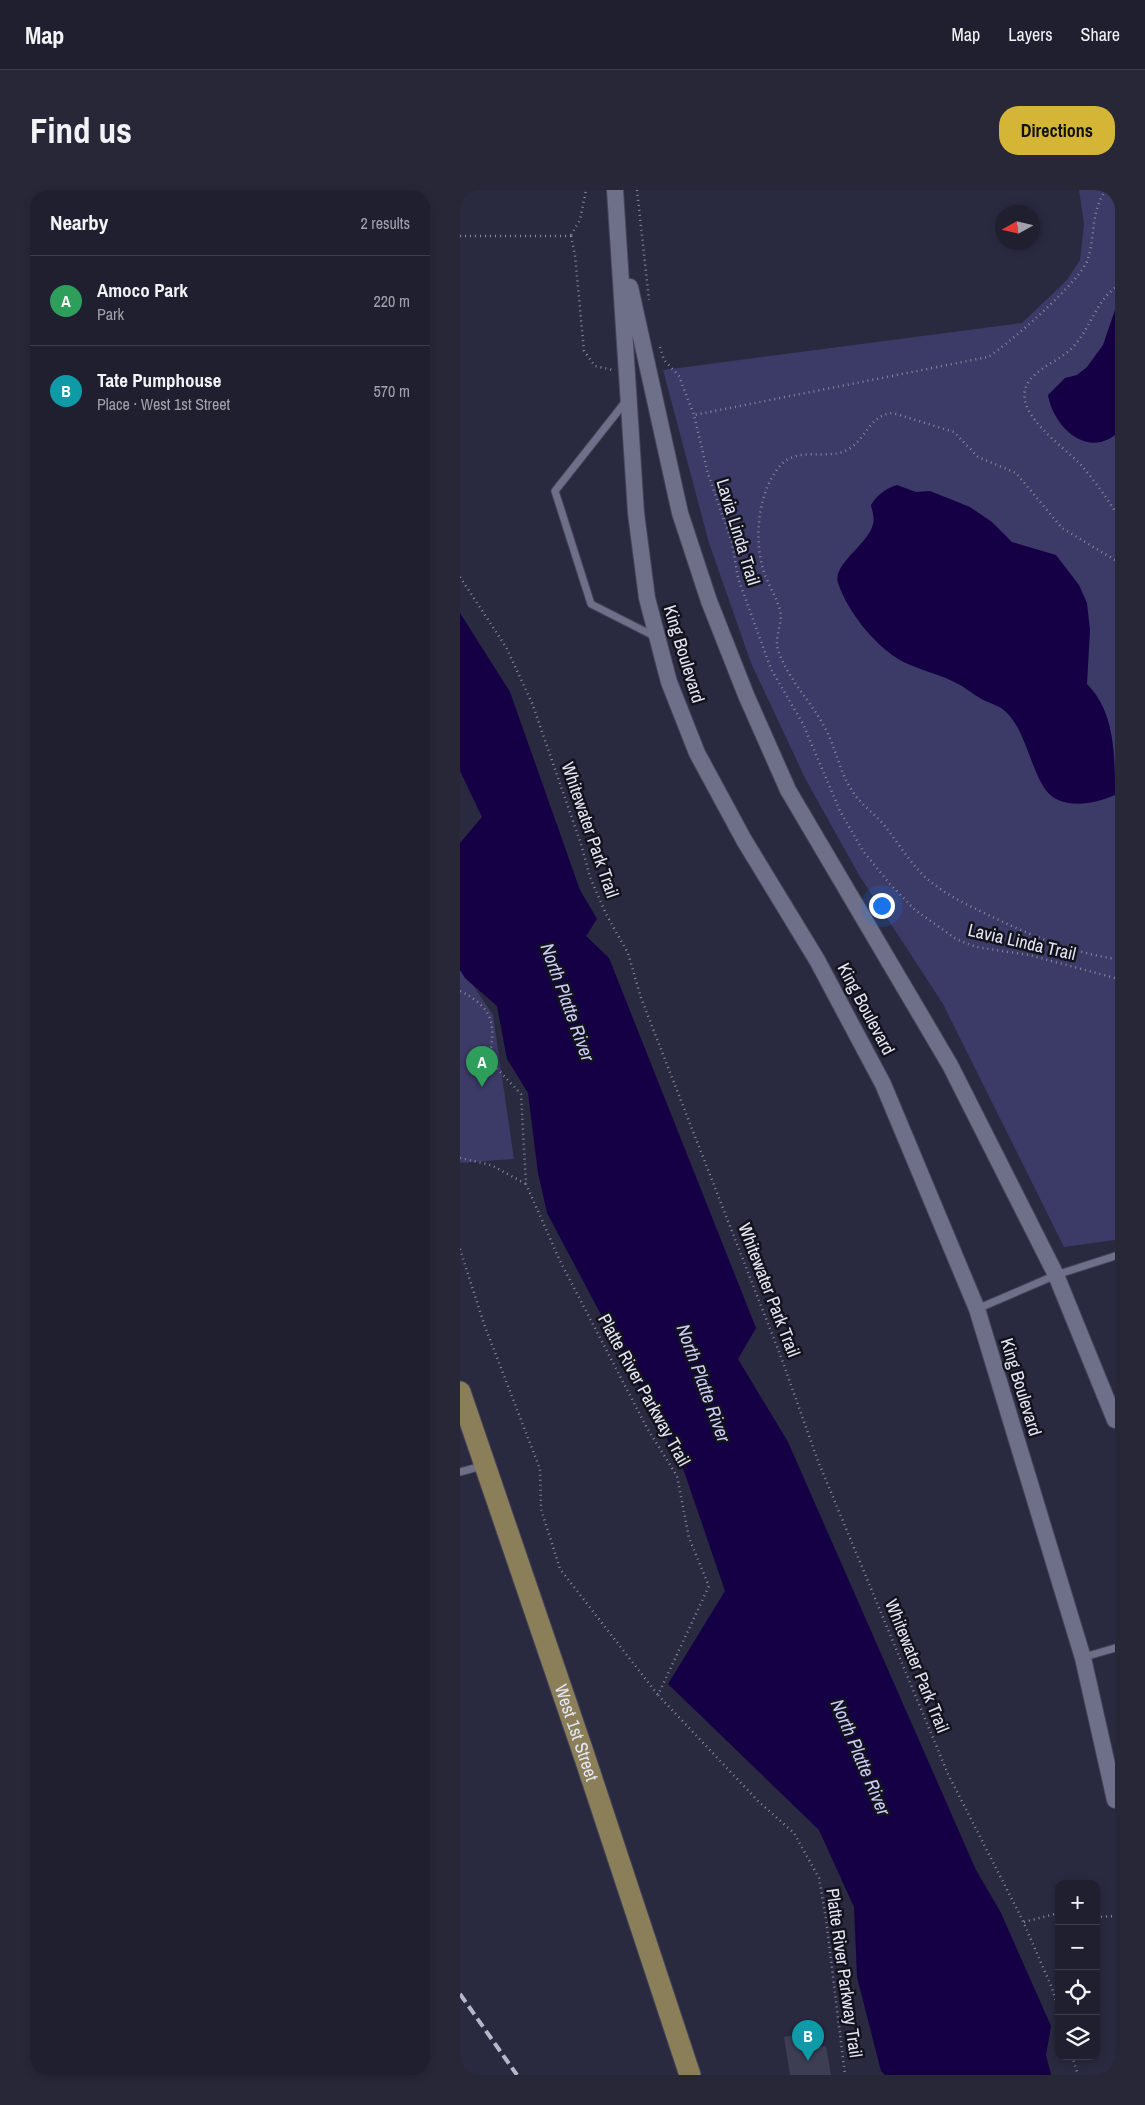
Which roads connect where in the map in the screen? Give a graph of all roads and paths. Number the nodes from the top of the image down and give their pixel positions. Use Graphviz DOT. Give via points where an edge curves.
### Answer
graph roads {
  1 [pos="586,190"];
  2 [pos="615,190"];
  3 [pos="637,190"];
  4 [pos="1106,190"];
  5 [pos="460,236"];
  6 [pos="571,236"];
  7 [pos="619,241"];
  8 [pos="1115,288"];
  9 [pos="650,304"];
  10 [pos="658,341"];
  11 [pos="626,374"];
  12 [pos="628,398"];
  13 [pos="694,415"];
  14 [pos="1115,511"];
  15 [pos="1115,560"];
  16 [pos="460,577"];
  17 [pos="657,637"];
  18 [pos="1115,959"];
  19 [pos="1115,978"];
  20 [pos="460,990"];
  21 [pos="460,1158"];
  22 [pos="526,1184"];
  23 [pos="460,1249"];
  24 [pos="1115,1256"];
  25 [pos="1056,1275"];
  26 [pos="977,1309"];
  27 [pos="460,1392"];
  28 [pos="1115,1420"];
  29 [pos="485,1465"];
  30 [pos="460,1472"];
  31 [pos="1115,1648"];
  32 [pos="1083,1658"];
  33 [pos="658,1696"];
  34 [pos="1115,1800"];
  35 [pos="1055,1914"];
  36 [pos="1115,1916"];
  37 [pos="1100,1917"];
  38 [pos="1024,1922"];
  39 [pos="1055,1998"];
  40 [pos="1073,2060"];
  41 [pos="690,2075"];
  42 [pos="845,2075"];
  43 [pos="1078,2075"];
  1 -- 6 [label="path" via="580,220"];
  2 -- 7 [label="street, King Boulevard"];
  3 -- 9 [label="path"];
  4 -- 13 [label="path" via="1096,214 1088,260 1078,276 1004,346 988,357"];
  5 -- 6 [label="path"];
  6 -- 11 [label="path" via="584,351 595,366"];
  7 -- 11 [label="street, King Boulevard"];
  7 -- 25 [label="street, King Boulevard" via="680,513 708,601 746,695 788,790 950,1065"];
  8 -- 14 [label="path" via="1098,306 1076,343 1037,372 1027,384 1026,396 1029,409 1040,427 1080,463"];
  10 -- 13 [label="path" via="664,360 679,376"];
  11 -- 12 [label="street, King Boulevard"];
  12 -- 17 [label="street, King Boulevard" via="637,522 647,598"];
  12 -- 17 [label="lane" via="555,491 591,604"];
  13 -- 19 [label="path, Lavia Linda Trail" via="710,481 732,543 738,578 771,669 803,724 844,819 878,871 915,910 959,941 976,947 1029,955"];
  15 -- 18 [label="path" via="1057,524 1016,473 978,457 954,432 894,413 874,420 848,449 800,454 783,462 768,489 760,521 763,570 780,614 776,642 779,651 795,686 824,725 842,773 854,794 883,823 923,875 950,895 997,921 1044,941"];
  16 -- 38 [label="path, Whitewater Park Trail" via="506,647 532,703 590,877 628,953 641,998 781,1357 818,1461 948,1774"];
  17 -- 26 [label="street, King Boulevard" via="669,682 697,753 744,840 817,960 883,1084"];
  20 -- 22 [label="path, Platte River Parkway Trail" via="479,1000 490,1018 493,1038 489,1060 521,1094"];
  21 -- 22 [label="path" via="491,1165"];
  22 -- 33 [label="path, Platte River Parkway Trail" via="564,1270 677,1476 689,1538 710,1586"];
  23 -- 33 [label="path, Platte River Parkway Trail" via="484,1324 540,1469 541,1508 560,1568"];
  24 -- 25 [label="lane"];
  25 -- 26 [label="lane"];
  25 -- 28 [label="street, King Boulevard"];
  26 -- 32 [label="street, King Boulevard"];
  27 -- 29 [label="main road, West 1st Street"];
  29 -- 30 [label="lane"];
  29 -- 41 [label="main road, West 1st Street"];
  31 -- 32 [label="lane"];
  32 -- 34 [label="street, King Boulevard"];
  33 -- 42 [label="path, Platte River Parkway Trail" via="758,1801 794,1833 819,1878"];
  35 -- 38 [label="path"];
  36 -- 37 [label="path"];
  38 -- 39 [label="path, Whitewater Park Trail"];
  40 -- 43 [label="path"];
}
